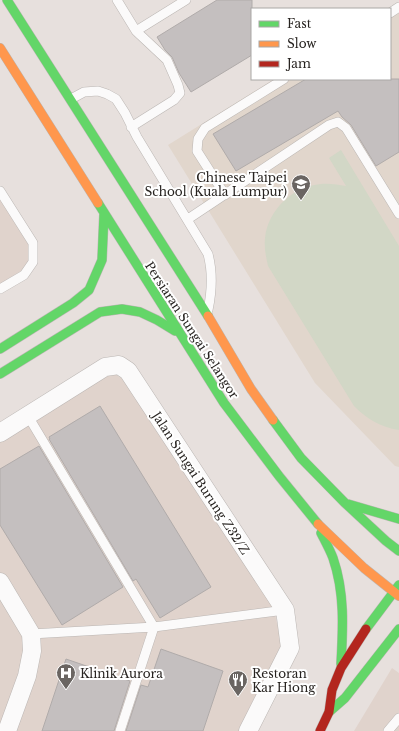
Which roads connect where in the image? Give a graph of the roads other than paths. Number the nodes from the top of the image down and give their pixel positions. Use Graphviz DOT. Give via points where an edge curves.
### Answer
graph roads {
  1 [pos="8,0"];
  2 [pos="117,0"];
  3 [pos="186,0"];
  4 [pos="136,31"];
  5 [pos="0,48"];
  6 [pos="282,80"];
  7 [pos="71,99"];
  8 [pos="131,127"];
  9 [pos="0,191"];
  10 [pos="225,195"];
  11 [pos="104,214"];
  12 [pos="399,214"];
  13 [pos="188,219"];
  14 [pos="0,289"];
  15 [pos="208,314"];
  16 [pos="179,334"];
  17 [pos="0,349"];
  18 [pos="0,374"];
  19 [pos="28,416"];
  20 [pos="0,433"];
  21 [pos="345,503"];
  22 [pos="399,519"];
  23 [pos="317,523"];
  24 [pos="399,551"];
  25 [pos="0,582"];
  26 [pos="397,591"];
  27 [pos="285,610"];
  28 [pos="154,628"];
  29 [pos="399,629"];
  30 [pos="31,634"];
  31 [pos="382,666"];
  32 [pos="341,668"];
  33 [pos="358,681"];
  34 [pos="329,712"];
  35 [pos="399,718"];
  36 [pos="7,731"];
  37 [pos="120,731"];
  38 [pos="248,731"];
  39 [pos="320,731"];
  40 [pos="388,731"];
  1 -- 7 [label="main road, Persiaran Sungai Selangor"];
  2 -- 4 [label="lane"];
  3 -- 4 [label="lane"];
  4 -- 8 [label="lane" via="167,60 180,93 174,100"];
  5 -- 11 [label="main road, Persiaran Sungai Selangor"];
  6 -- 10 [label="lane" via="205,128 198,139 197,151"];
  7 -- 8 [label="lane" via="84,92 98,91 107,94 116,99"];
  7 -- 15 [label="main road, Persiaran Sungai Selangor"];
  8 -- 13 [label="lane"];
  9 -- 14 [label="lane" via="33,243 33,262 24,275"];
  10 -- 12 [label="lane" via="329,125 338,122 346,128"];
  10 -- 13 [label="lane"];
  11 -- 16 [label="main road, Persiaran Sungai Selangor"];
  11 -- 17 [label="main road" via="102,260 89,290"];
  13 -- 15 [label="lane" via="211,264 212,286"];
  15 -- 21 [label="main road, Persiaran Sungai Selangor" via="251,389 296,452"];
  16 -- 18 [label="main road" via="142,313 114,308 100,312"];
  16 -- 23 [label="main road, Persiaran Sungai Selangor" via="224,403"];
  19 -- 20 [label="street, Jalan Sungai Burung Z32/Z"];
  19 -- 27 [label="street, Jalan Sungai Burung Z32/Z" via="105,367 119,365 128,371"];
  19 -- 28 [label="lane"];
  21 -- 22 [label="main road"];
  21 -- 24 [label="main road, Persiaran Sungai Selangor"];
  23 -- 26 [label="main road, Persiaran Sungai Selangor" via="364,568"];
  23 -- 32 [label="main road" via="335,563 341,589 344,617"];
  25 -- 30 [label="street"];
  26 -- 32 [label="main road" via="359,638"];
  27 -- 28 [label="lane"];
  27 -- 38 [label="street, Jalan Sungai Burung Z32/Z" via="290,648"];
  28 -- 30 [label="lane"];
  28 -- 37 [label="lane"];
  29 -- 33 [label="main road"];
  30 -- 36 [label="street" via="32,651 27,676"];
  31 -- 33 [label="main road"];
  32 -- 34 [label="main road" via="332,690"];
  33 -- 34 [label="main road" via="345,698"];
  34 -- 39 [label="main road"];
  35 -- 40 [label="lane"];
}
